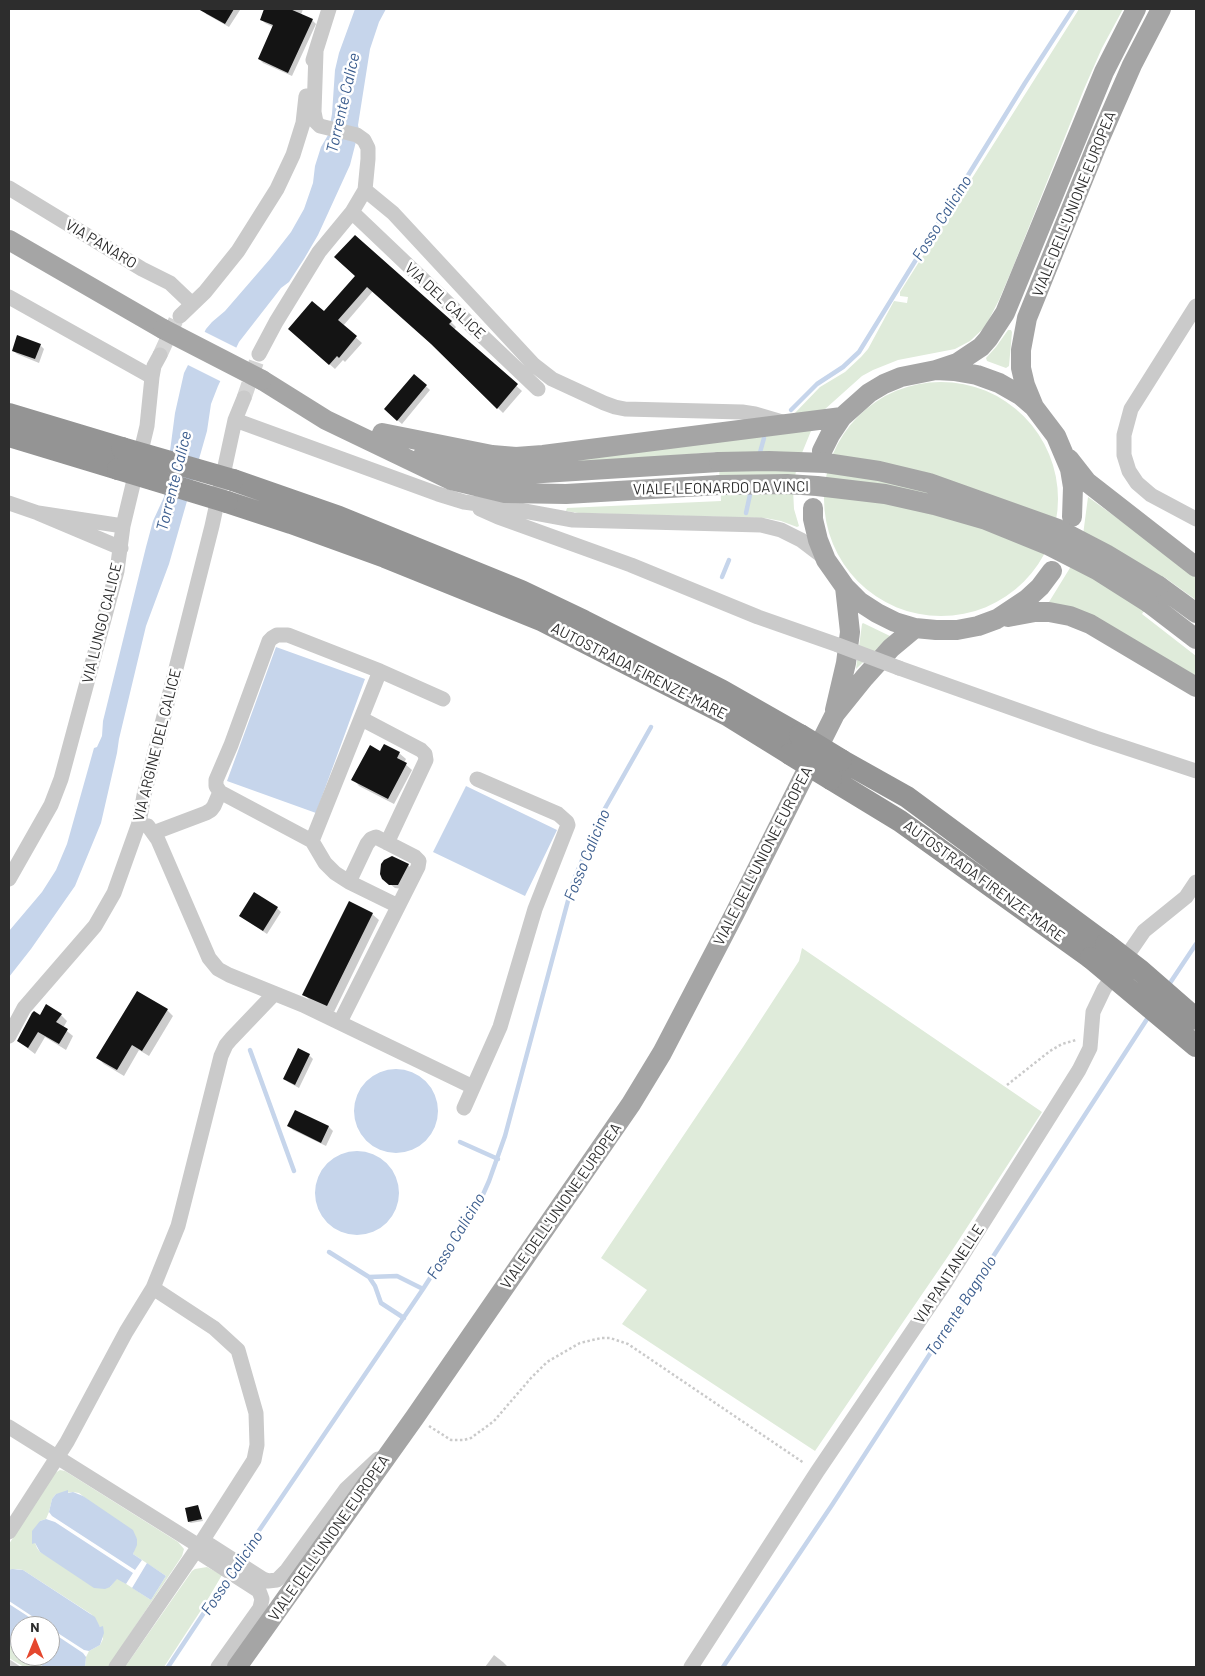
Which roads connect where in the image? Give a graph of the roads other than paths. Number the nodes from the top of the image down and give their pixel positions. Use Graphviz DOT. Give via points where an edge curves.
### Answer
graph roads {
  1 [pos="329,9"];
  2 [pos="1136,9"];
  3 [pos="1161,9"];
  4 [pos="316,52"];
  5 [pos="9,188"];
  6 [pos="365,190"];
  7 [pos="352,212"];
  8 [pos="9,240"];
  9 [pos="9,297"];
  10 [pos="191,304"];
  11 [pos="1196,306"];
  12 [pos="180,316"];
  13 [pos="259,354"];
  14 [pos="160,355"];
  15 [pos="936,370"];
  16 [pos="152,377"];
  17 [pos="263,381"];
  18 [pos="538,389"];
  19 [pos="244,398"];
  20 [pos="1034,407"];
  21 [pos="9,414"];
  22 [pos="842,417"];
  23 [pos="235,420"];
  24 [pos="789,425"];
  25 [pos="382,434"];
  26 [pos="9,436"];
  27 [pos="822,451"];
  28 [pos="1064,452"];
  29 [pos="120,458"];
  30 [pos="451,480"];
  31 [pos="9,502"];
  32 [pos="464,502"];
  33 [pos="508,508"];
  34 [pos="813,508"];
  35 [pos="38,513"];
  36 [pos="1072,517"];
  37 [pos="1196,520"];
  38 [pos="123,526"];
  39 [pos="121,548"];
  40 [pos="826,560"];
  41 [pos="1196,567"];
  42 [pos="1052,571"];
  43 [pos="845,587"];
  44 [pos="1154,594"];
  45 [pos="1196,613"];
  46 [pos="997,619"];
  47 [pos="915,628"];
  48 [pos="1196,639"];
  49 [pos="380,671"];
  50 [pos="1196,687"];
  51 [pos="443,699"];
  52 [pos="835,714"];
  53 [pos="362,719"];
  54 [pos="795,745"];
  55 [pos="1196,771"];
  56 [pos="477,780"];
  57 [pos="220,792"];
  58 [pos="140,816"];
  59 [pos="153,833"];
  60 [pos="312,841"];
  61 [pos="387,843"];
  62 [pos="9,879"];
  63 [pos="349,882"];
  64 [pos="1196,882"];
  65 [pos="398,906"];
  66 [pos="1098,951"];
  67 [pos="274,994"];
  68 [pos="1196,1018"];
  69 [pos="340,1022"];
  70 [pos="9,1036"];
  71 [pos="1196,1046"];
  72 [pos="473,1087"];
  73 [pos="464,1108"];
  74 [pos="153,1288"];
  75 [pos="9,1427"];
  76 [pos="396,1444"];
  77 [pos="57,1458"];
  78 [pos="9,1532"];
  79 [pos="199,1546"];
  80 [pos="257,1582"];
  81 [pos="116,1667"];
  82 [pos="218,1667"];
  83 [pos="237,1667"];
  84 [pos="691,1667"];
  1 -- 4 [label="street"];
  2 -- 15 [label="main road, VIALE DELL'UNIONE EUROPEA" via="1104,72 1004,313 981,347 957,363"];
  3 -- 20 [label="main road, VIALE DELL'UNIONE EUROPEA" via="1097,144 1027,318 1021,350 1022,368"];
  4 -- 6 [label="street" via="314,112 317,124 364,140 368,148"];
  4 -- 10 [label="street" via="308,71 303,123 294,155 238,251 205,292"];
  5 -- 10 [label="street, VIA PANARO" via="170,283"];
  6 -- 7 [label="street"];
  6 -- 24 [label="street" via="393,214 534,365 552,379 615,407 742,412"];
  7 -- 13 [label="street" via="319,252"];
  7 -- 18 [label="street, VIA DEL CALICE"];
  8 -- 17 [label="main road, VIALE LEONARDO DA VINCI, bridge" via="163,329"];
  9 -- 16 [label="street"];
  10 -- 12 [label="street"];
  11 -- 37 [label="street" via="1131,409 1124,435 1124,455 1137,483 1151,495"];
  14 -- 16 [label="street, VIA LUNGO CALICE"];
  15 -- 20 [label="main road, VIALE DELL'UNIONE EUROPEA" via="954,370 1000,383"];
  15 -- 22 [label="main road, VIALE DELL'UNIONE EUROPEA" via="884,384 868,393"];
  16 -- 38 [label="street, VIA LUNGO CALICE" via="147,426"];
  17 -- 25 [label="main road, VIALE LEONARDO DA VINCI"];
  17 -- 30 [label="main road, VIALE LEONARDO DA VINCI" via="326,420"];
  19 -- 23 [label="street, VIA ARGINE DEL CALICE"];
  20 -- 28 [label="main road, VIALE DELL'UNIONE EUROPEA"];
  21 -- 29 [label="highway, AUTOSTRADA FIRENZE-MARE"];
  22 -- 24 [label="main road"];
  22 -- 27 [label="main road, VIALE DELL'UNIONE EUROPEA"];
  23 -- 32 [label="street"];
  23 -- 58 [label="street, VIA ARGINE DEL CALICE"];
  24 -- 25 [label="main road" via="516,457"];
  25 -- 44 [label="main road, VIALE LEONARDO DA VINCI, bridge" via="442,462 475,471 512,475 769,460 826,463 879,471 929,483 1058,530 1106,554"];
  26 -- 29 [label="highway, AUTOSTRADA FIRENZE-MARE"];
  28 -- 36 [label="main road, VIALE DELL'UNIONE EUROPEA" via="1073,487"];
  28 -- 41 [label="main road" via="1087,482"];
  29 -- 54 [label="highway, AUTOSTRADA FIRENZE-MARE, bridge" via="227,502 385,557 541,620 727,716"];
  29 -- 54 [label="highway, AUTOSTRADA FIRENZE-MARE, bridge" via="233,480 339,517 521,591 703,681"];
  30 -- 33 [label="main road"];
  30 -- 44 [label="main road, VIALE LEONARDO DA VINCI, bridge" via="505,493 786,484 884,494 934,505 998,525"];
  31 -- 35 [label="street"];
  32 -- 33 [label="street"];
  32 -- 55 [label="street, bridge" via="758,617"];
  33 -- 40 [label="street" via="573,520 760,524 801,540"];
  34 -- 40 [label="main road, VIALE DELL'UNIONE EUROPEA" via="818,540"];
  35 -- 38 [label="street"];
  35 -- 39 [label="street"];
  38 -- 39 [label="street, VIA LUNGO CALICE"];
  39 -- 62 [label="street, VIA LUNGO CALICE" via="62,780 51,806"];
  40 -- 43 [label="main road, VIALE DELL'UNIONE EUROPEA"];
  42 -- 46 [label="main road, VIALE DELL'UNIONE EUROPEA" via="1028,599"];
  43 -- 47 [label="main road, VIALE DELL'UNIONE EUROPEA" via="877,613"];
  43 -- 52 [label="main road, VIALE DELL'UNIONE EUROPEA" via="850,632"];
  44 -- 45 [label="main road, VIALE LEONARDO DA VINCI"];
  44 -- 48 [label="main road, VIALE LEONARDO DA VINCI"];
  46 -- 47 [label="main road, VIALE DELL'UNIONE EUROPEA" via="957,630"];
  46 -- 50 [label="main road" via="1035,612 1070,616 1090,624"];
  47 -- 52 [label="main road, VIALE DELL'UNIONE EUROPEA" via="891,648"];
  49 -- 51 [label="street"];
  49 -- 53 [label="street"];
  49 -- 57 [label="street" via="288,635 272,638 216,780"];
  52 -- 76 [label="main road, VIALE DELL'UNIONE EUROPEA" via="735,913 631,1104"];
  53 -- 60 [label="street"];
  53 -- 61 [label="street" via="425,754 426,760"];
  54 -- 66 [label="highway, AUTOSTRADA FIRENZE-MARE, bridge" via="831,780 900,821"];
  54 -- 66 [label="highway, AUTOSTRADA FIRENZE-MARE, bridge" via="841,760 907,797"];
  56 -- 72 [label="street" via="558,814 568,825 537,904 500,1027"];
  57 -- 59 [label="street" via="211,810"];
  57 -- 60 [label="street"];
  58 -- 59 [label="street"];
  58 -- 70 [label="street, VIA ARGINE DEL CALICE" via="114,893 95,926 24,1008"];
  59 -- 67 [label="street" via="212,963 228,975"];
  60 -- 63 [label="street" via="325,863"];
  61 -- 63 [label="street" via="376,837 371,839"];
  61 -- 65 [label="street" via="419,861"];
  63 -- 65 [label="street"];
  64 -- 84 [label="street, VIA PANTANELLE" via="1186,897 1138,938 1099,998 1093,1012 1092,1036 1085,1060 945,1283"];
  65 -- 69 [label="street"];
  66 -- 68 [label="highway, AUTOSTRADA FIRENZE-MARE, bridge" via="1141,971"];
  66 -- 71 [label="highway, AUTOSTRADA FIRENZE-MARE, bridge"];
  67 -- 69 [label="street"];
  67 -- 74 [label="street" via="231,1039 221,1056 178,1226"];
  69 -- 72 [label="street"];
  72 -- 73 [label="street"];
  74 -- 77 [label="street"];
  74 -- 79 [label="street" via="214,1328 238,1350 256,1413 258,1434 254,1460"];
  75 -- 77 [label="street"];
  76 -- 80 [label="street" via="346,1489 282,1576 272,1581"];
  76 -- 83 [label="main road, VIALE DELL'UNIONE EUROPEA"];
  77 -- 78 [label="street"];
  77 -- 79 [label="street"];
  79 -- 80 [label="street" via="203,1555 219,1558"];
  79 -- 81 [label="street"];
  80 -- 82 [label="street" via="261,1593 260,1608"];
}
